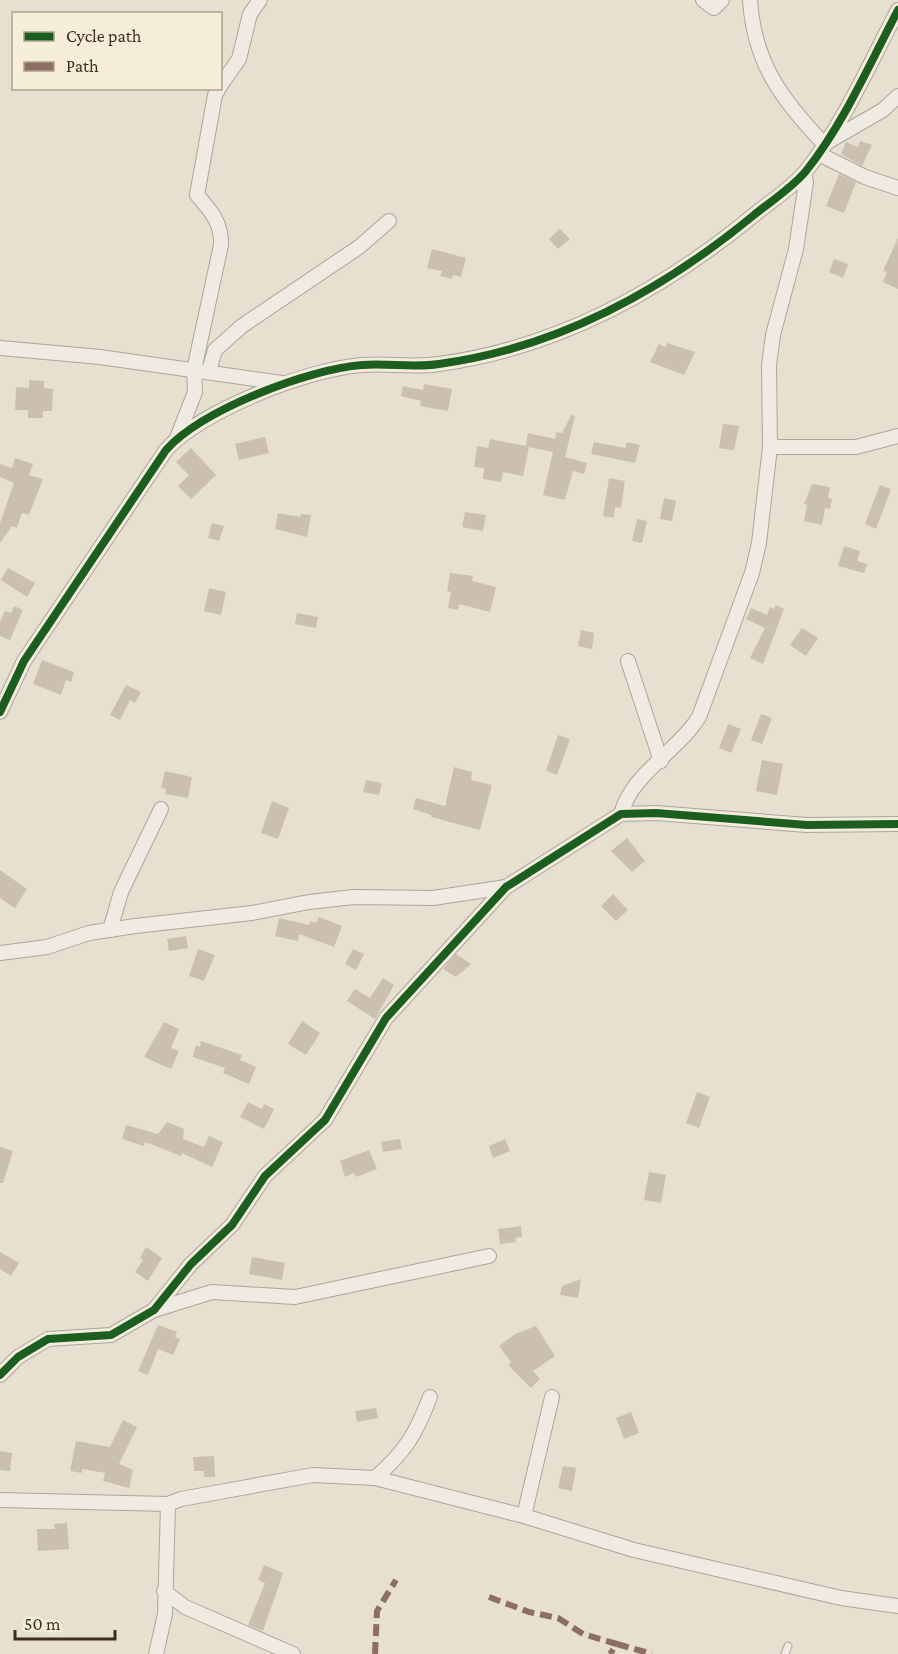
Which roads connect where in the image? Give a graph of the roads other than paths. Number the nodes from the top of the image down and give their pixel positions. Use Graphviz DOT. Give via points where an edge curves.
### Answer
graph roads {
  1 [pos="260,0"];
  2 [pos="702,0"];
  3 [pos="722,0"];
  4 [pos="750,0"];
  5 [pos="898,10"];
  6 [pos="222,84"];
  7 [pos="219,90"];
  8 [pos="898,96"];
  9 [pos="822,149"];
  10 [pos="804,174"];
  11 [pos="898,188"];
  12 [pos="389,221"];
  13 [pos="0,348"];
  14 [pos="194,370"];
  15 [pos="209,371"];
  16 [pos="282,383"];
  17 [pos="898,436"];
  18 [pos="177,438"];
  19 [pos="770,447"];
  20 [pos="628,661"];
  21 [pos="0,712"];
  22 [pos="661,761"];
  23 [pos="161,809"];
  24 [pos="621,814"];
  25 [pos="898,824"];
  26 [pos="506,887"];
  27 [pos="110,930"];
  28 [pos="0,953"];
  29 [pos="489,1256"];
  30 [pos="154,1310"];
  31 [pos="0,1375"];
  32 [pos="552,1396"];
  33 [pos="430,1397"];
  34 [pos="375,1479"];
  35 [pos="0,1500"];
  36 [pos="168,1504"];
  37 [pos="524,1516"];
  38 [pos="165,1591"];
  39 [pos="898,1606"];
  40 [pos="788,1646"];
  41 [pos="156,1654"];
  42 [pos="293,1654"];
  43 [pos="785,1654"];
  1 -- 6 [label="street" via="250,14 239,59"];
  2 -- 3 [label="street" via="714,8"];
  4 -- 9 [label="street" via="751,23 763,63"];
  5 -- 9 [label="street"];
  7 -- 14 [label="street" via="197,195 222,231 221,245"];
  8 -- 9 [label="street"];
  9 -- 10 [label="street"];
  9 -- 11 [label="street" via="865,177"];
  10 -- 16 [label="street" via="678,273 606,314 555,335 490,356 447,363 362,365"];
  10 -- 19 [label="street" via="807,182 796,249 769,365"];
  12 -- 15 [label="street" via="359,247 242,326 215,350"];
  13 -- 14 [label="street"];
  14 -- 15 [label="street"];
  14 -- 18 [label="street" via="195,392"];
  15 -- 16 [label="street"];
  16 -- 18 [label="street"];
  17 -- 19 [label="street" via="856,447"];
  18 -- 21 [label="street" via="24,661"];
  19 -- 22 [label="street" via="753,573 699,717 689,734"];
  20 -- 22 [label="street"];
  22 -- 24 [label="street" via="631,789"];
  23 -- 27 [label="street" via="124,883"];
  24 -- 25 [label="street" via="656,813 807,825"];
  24 -- 26 [label="street"];
  26 -- 27 [label="street" via="433,898 343,898"];
  26 -- 30 [label="street" via="386,1018 325,1120 265,1176 232,1225 191,1264"];
  27 -- 28 [label="street" via="47,947"];
  29 -- 30 [label="street" via="295,1297 212,1292"];
  30 -- 31 [label="street" via="111,1335 48,1340 18,1357"];
  32 -- 37 [label="street"];
  33 -- 34 [label="street" via="419,1426 400,1456"];
  34 -- 36 [label="street" via="313,1475"];
  34 -- 37 [label="street"];
  35 -- 36 [label="street"];
  36 -- 38 [label="street"];
  37 -- 39 [label="street" via="634,1550 841,1598"];
  38 -- 41 [label="street" via="165,1614"];
  38 -- 42 [label="street" via="185,1607"];
  40 -- 43 [label="lane"];
}
